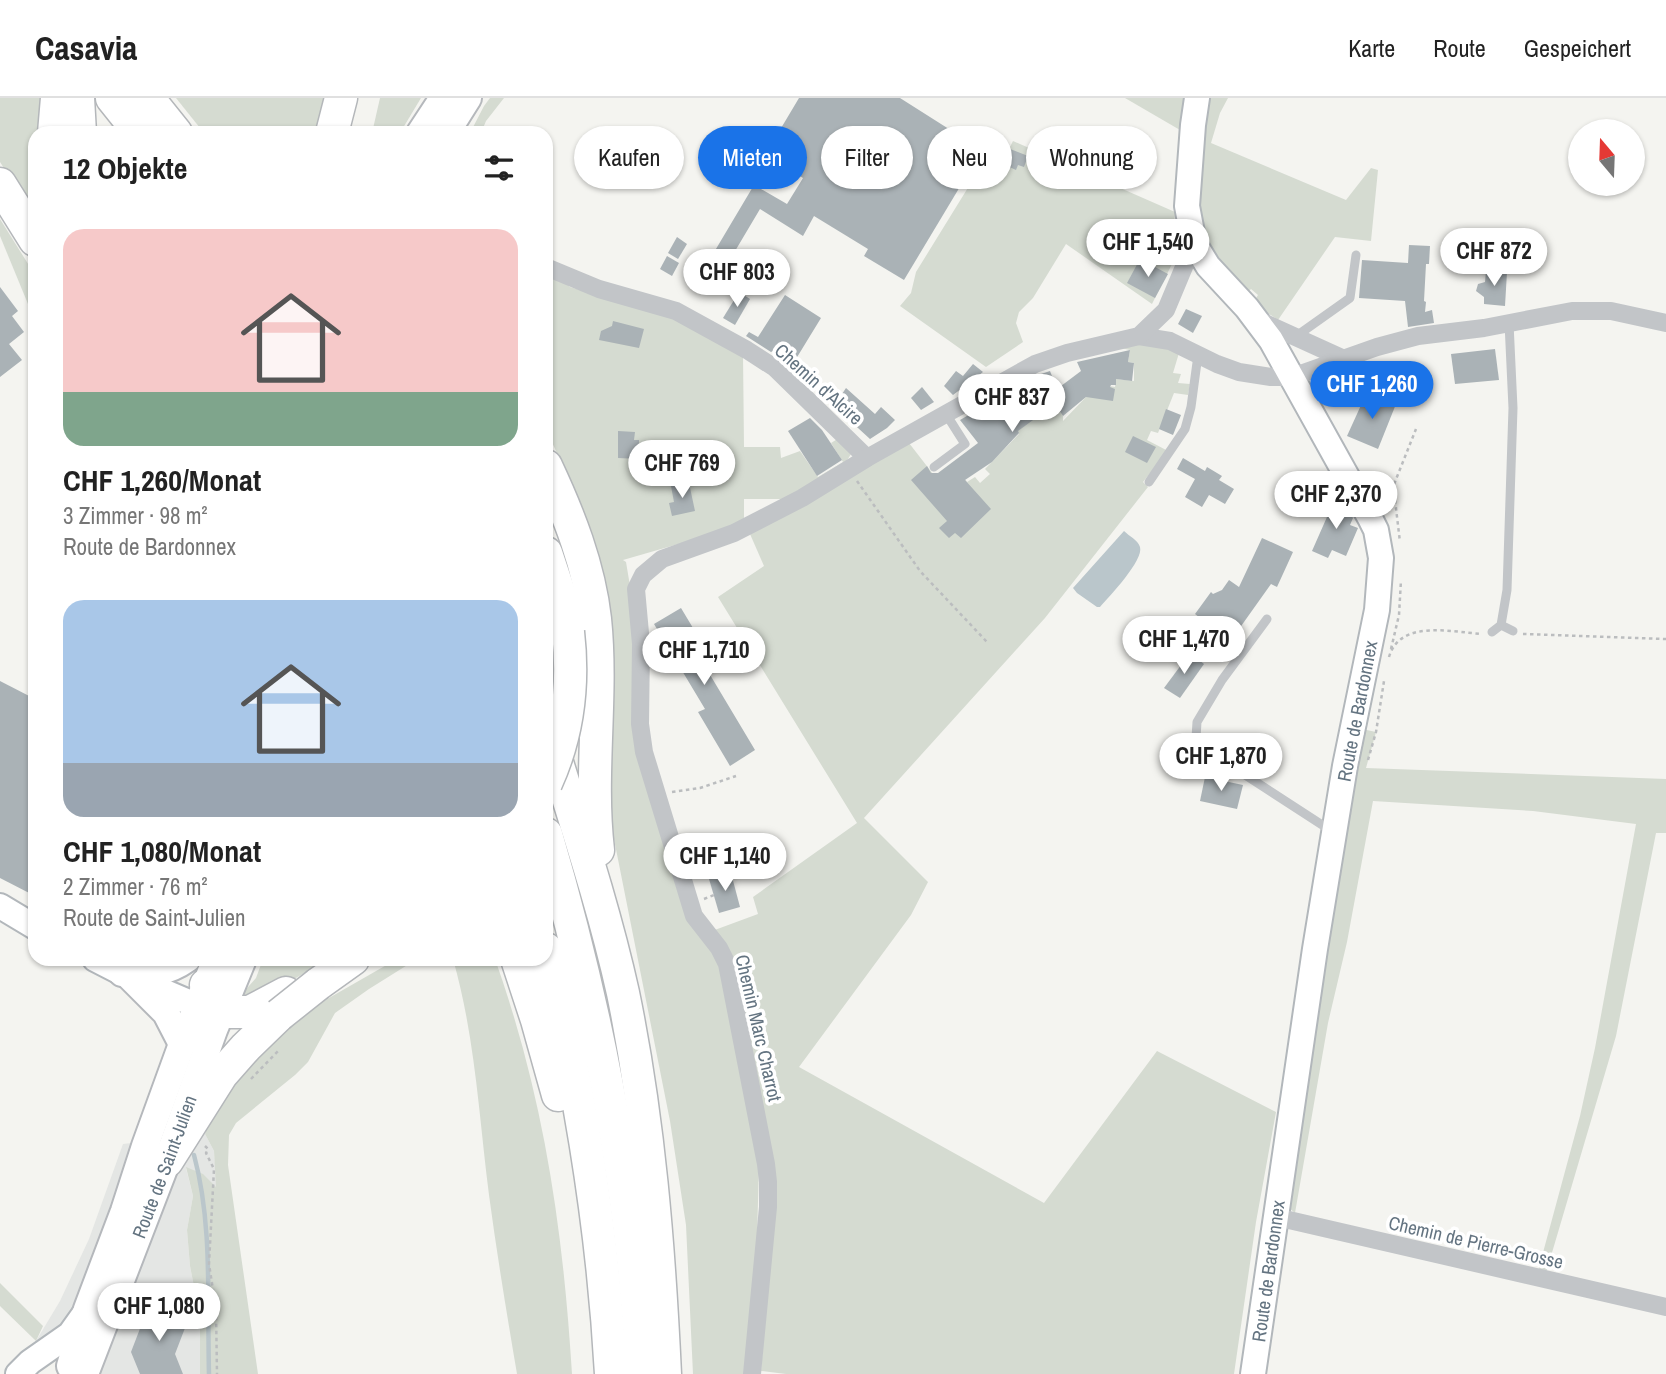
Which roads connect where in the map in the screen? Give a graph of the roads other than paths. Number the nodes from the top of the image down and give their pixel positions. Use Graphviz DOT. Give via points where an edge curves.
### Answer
graph roads {
  1 [pos="57,98"];
  2 [pos="78,98"];
  3 [pos="112,98"];
  4 [pos="148,98"];
  5 [pos="341,98"];
  6 [pos="360,98"];
  7 [pos="443,98"];
  8 [pos="468,98"];
  9 [pos="1198,98"];
  10 [pos="55,126"];
  11 [pos="80,126"];
  12 [pos="134,126"];
  13 [pos="170,126"];
  14 [pos="334,126"];
  15 [pos="354,126"];
  16 [pos="425,126"];
  17 [pos="450,126"];
  18 [pos="0,184"];
  19 [pos="28,229"];
  20 [pos="1195,243"];
  21 [pos="1356,255"];
  22 [pos="553,270"];
  23 [pos="1256,319"];
  24 [pos="1509,323"];
  25 [pos="1666,323"];
  26 [pos="1139,336"];
  27 [pos="1295,337"];
  28 [pos="1198,355"];
  29 [pos="1344,359"];
  30 [pos="1292,377"];
  31 [pos="946,414"];
  32 [pos="867,458"];
  33 [pos="934,467"];
  34 [pos="1149,482"];
  35 [pos="553,483"];
  36 [pos="553,573"];
  37 [pos="1267,619"];
  38 [pos="1502,625"];
  39 [pos="1513,631"];
  40 [pos="1492,632"];
  41 [pos="553,750"];
  42 [pos="553,766"];
  43 [pos="1334,833"];
  44 [pos="553,860"];
  45 [pos="0,906"];
  46 [pos="28,923"];
  47 [pos="611,942"];
  48 [pos="109,966"];
  49 [pos="176,966"];
  50 [pos="237,966"];
  51 [pos="519,966"];
  52 [pos="550,966"];
  53 [pos="337,969"];
  54 [pos="126,975"];
  55 [pos="211,998"];
  56 [pos="284,1004"];
  57 [pos="182,1044"];
  58 [pos="166,1161"];
  59 [pos="1276,1217"];
  60 [pos="606,1296"];
  61 [pos="1666,1307"];
  62 [pos="87,1310"];
  63 [pos="18,1374"];
  64 [pos="68,1374"];
  65 [pos="85,1374"];
  66 [pos="611,1374"];
  67 [pos="642,1374"];
  68 [pos="665,1374"];
  69 [pos="752,1374"];
  70 [pos="1253,1374"];
  1 -- 10 [label="highway"];
  2 -- 11 [label="highway"];
  3 -- 12 [label="highway"];
  4 -- 13 [label="highway"];
  5 -- 14 [label="highway"];
  6 -- 15 [label="highway"];
  7 -- 16 [label="main road"];
  8 -- 17 [label="main road"];
  9 -- 20 [label="street, Route de Bardonnex" via="1187,206"];
  18 -- 19 [label="highway"];
  20 -- 23 [label="street, Route de Bardonnex" via="1208,266"];
  20 -- 26 [label="street" via="1166,310"];
  21 -- 27 [label="lane" via="1350,299"];
  22 -- 32 [label="street, Chemin d'Alcire" via="599,289 676,311 747,351 775,368"];
  23 -- 27 [label="street"];
  23 -- 30 [label="street, Route de Bardonnex"];
  24 -- 25 [label="street" via="1584,310"];
  24 -- 29 [label="street" via="1419,336"];
  24 -- 38 [label="lane" via="1513,408"];
  26 -- 28 [label="street" via="1170,341"];
  26 -- 31 [label="street, Chemin Marc Charrot" via="1035,364"];
  27 -- 29 [label="street"];
  28 -- 30 [label="street" via="1239,372"];
  28 -- 34 [label="lane" via="1185,429"];
  29 -- 30 [label="street"];
  30 -- 43 [label="street, Route de Bardonnex" via="1376,530 1381,558 1379,597"];
  31 -- 32 [label="street, Chemin Marc Charrot"];
  31 -- 33 [label="lane" via="965,444"];
  32 -- 69 [label="street, Chemin Marc Charrot" via="734,533 662,558 643,575 636,589 644,752 694,916 727,964 766,1164 768,1207"];
  35 -- 47 [label="highway" via="582,556 595,619 595,813"];
  36 -- 42 [label="highway, bridge" via="562,598 571,670 568,712"];
  37 -- 43 [label="lane" via="1222,680 1197,722 1196,738 1199,745"];
  38 -- 39 [label="lane"];
  38 -- 40 [label="lane"];
  41 -- 47 [label="highway"];
  43 -- 59 [label="street, Route de Bardonnex"];
  44 -- 67 [label="highway" via="588,988 616,1127 631,1234"];
  45 -- 46 [label="street"];
  47 -- 68 [label="highway" via="643,1107"];
  48 -- 54 [label="street"];
  49 -- 54 [label="main road" via="157,973"];
  50 -- 55 [label="main road, Route de Saint-Julien"];
  51 -- 60 [label="highway" via="554,1078"];
  52 -- 60 [label="highway" via="582,1115"];
  53 -- 56 [label="highway"];
  54 -- 55 [label="street"];
  54 -- 57 [label="main road" via="166,1013"];
  55 -- 56 [label="highway" via="250,1012"];
  55 -- 57 [label="main road, Route de Saint-Julien"];
  55 -- 58 [label="main road, Route de Saint-Julien"];
  56 -- 58 [label="highway" via="222,1074"];
  57 -- 62 [label="main road, Route de Saint-Julien"];
  58 -- 65 [label="main road, Route de Saint-Julien"];
  59 -- 61 [label="street, Chemin de Pierre-Grosse"];
  59 -- 70 [label="street, Route de Bardonnex"];
  60 -- 66 [label="highway"];
  62 -- 63 [label="street" via="74,1331"];
  62 -- 64 [label="main road, Route de Saint-Julien"];
}
